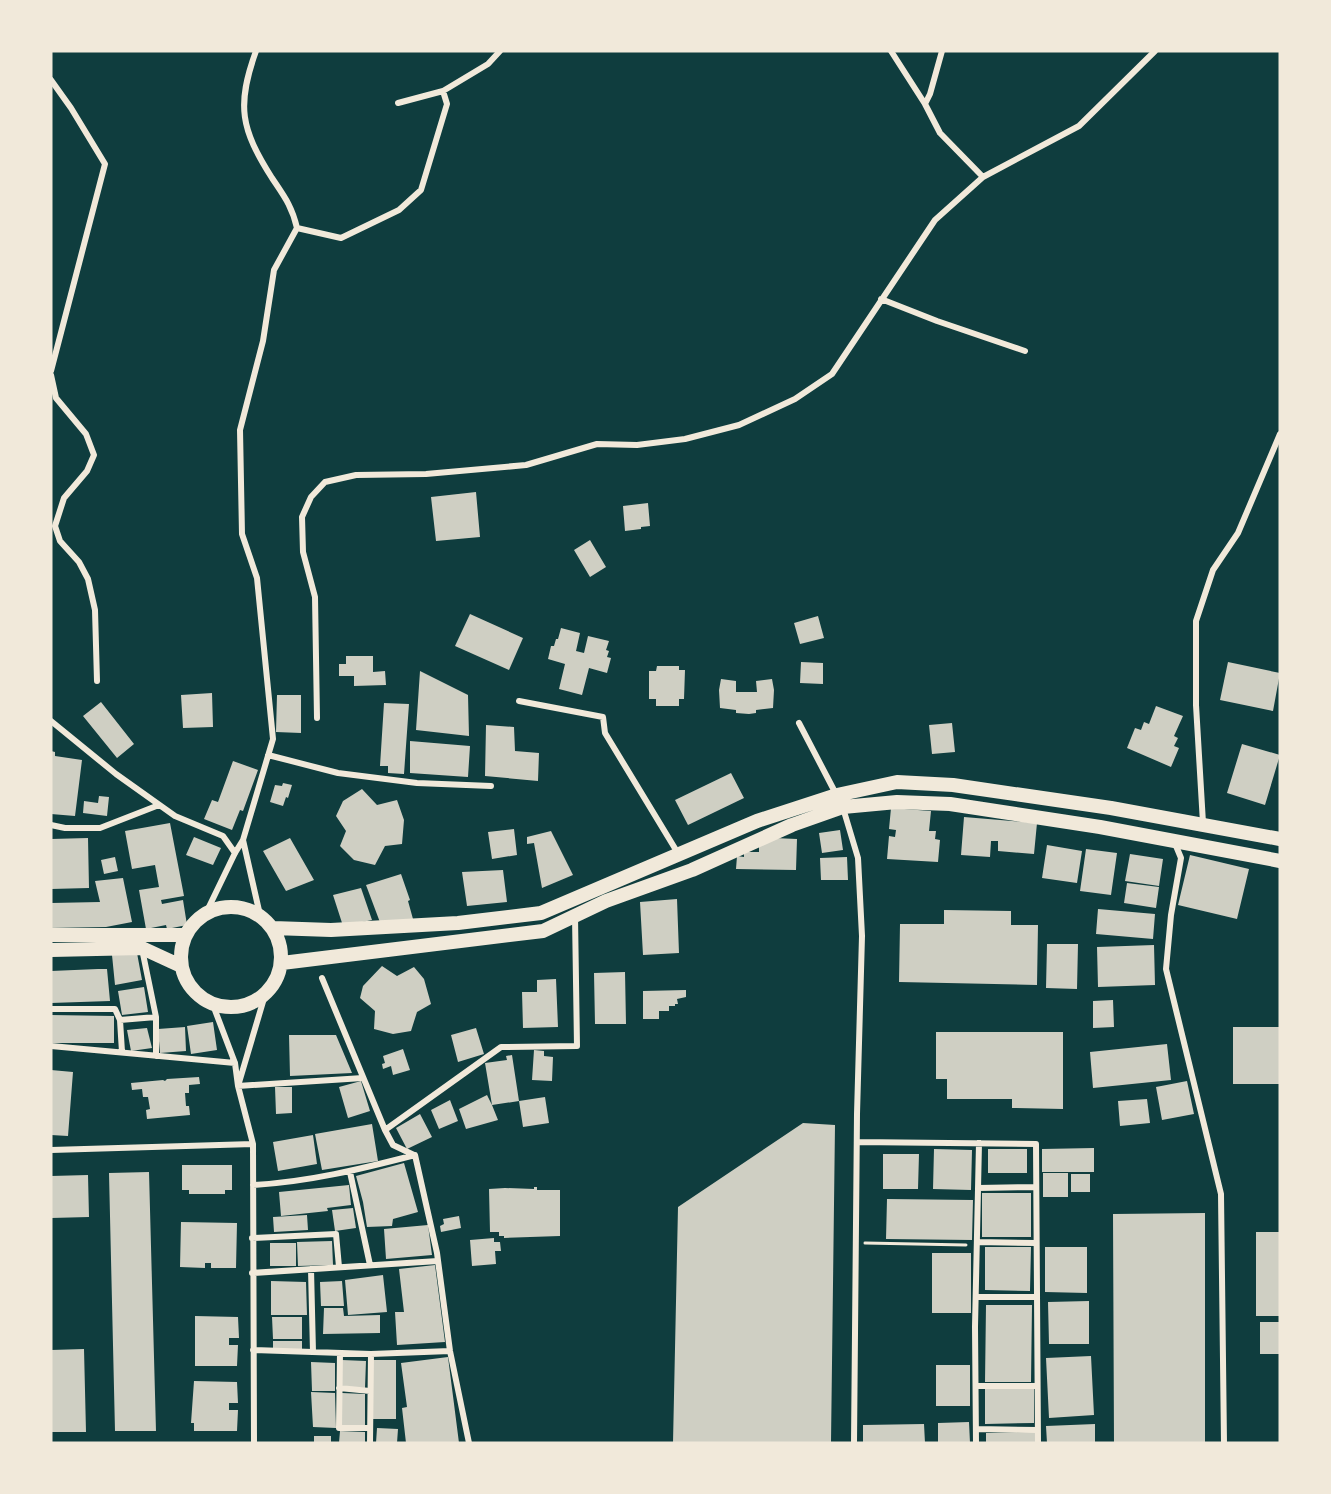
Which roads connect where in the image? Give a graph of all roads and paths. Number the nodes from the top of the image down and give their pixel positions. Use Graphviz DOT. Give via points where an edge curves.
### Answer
graph roads {
  1 [pos="256,51"];
  2 [pos="500,51"];
  3 [pos="891,51"];
  4 [pos="942,51"];
  5 [pos="1155,51"];
  6 [pos="51,80"];
  7 [pos="443,91"];
  8 [pos="398,103"];
  9 [pos="925,104"];
  10 [pos="983,177"];
  11 [pos="297,228"];
  12 [pos="880,298"];
  13 [pos="1025,351"];
  14 [pos="51,373"];
  15 [pos="1280,434"];
  16 [pos="97,681"];
  17 [pos="519,701"];
  18 [pos="317,718"];
  19 [pos="51,721"];
  20 [pos="799,723"];
  21 [pos="268,755"];
  22 [pos="491,786"];
  23 [pos="840,801"];
  24 [pos="159,805"];
  25 [pos="1203,824"];
  26 [pos="51,825"];
  27 [pos="1280,839"];
  28 [pos="243,840"];
  29 [pos="1174,841"];
  30 [pos="235,853"];
  31 [pos="679,855"];
  32 [pos="1280,861"];
  33 [pos="206,913"];
  34 [pos="260,915"];
  35 [pos="575,916"];
  36 [pos="273,928"];
  37 [pos="51,935"];
  38 [pos="185,935"];
  39 [pos="142,948"];
  40 [pos="51,950"];
  41 [pos="282,963"];
  42 [pos="181,966"];
  43 [pos="322,978"];
  44 [pos="265,995"];
  45 [pos="213,1005"];
  46 [pos="51,1009"];
  47 [pos="156,1017"];
  48 [pos="120,1020"];
  49 [pos="51,1046"];
  50 [pos="123,1052"];
  51 [pos="156,1056"];
  52 [pos="235,1063"];
  53 [pos="363,1078"];
  54 [pos="238,1086"];
  55 [pos="385,1130"];
  56 [pos="857,1142"];
  57 [pos="979,1143"];
  58 [pos="253,1144"];
  59 [pos="51,1150"];
  60 [pos="415,1155"];
  61 [pos="350,1172"];
  62 [pos="253,1185"];
  63 [pos="1036,1187"];
  64 [pos="978,1188"];
  65 [pos="252,1238"];
  66 [pos="856,1242"];
  67 [pos="1036,1243"];
  68 [pos="977,1244"];
  69 [pos="438,1261"];
  70 [pos="370,1265"];
  71 [pos="339,1267"];
  72 [pos="311,1269"];
  73 [pos="252,1273"];
  74 [pos="976,1297"];
  75 [pos="1037,1297"];
  76 [pos="253,1350"];
  77 [pos="450,1351"];
  78 [pos="313,1352"];
  79 [pos="340,1353"];
  80 [pos="371,1354"];
  81 [pos="975,1386"];
  82 [pos="1037,1386"];
  83 [pos="339,1388"];
  84 [pos="370,1391"];
  85 [pos="370,1428"];
  86 [pos="976,1430"];
  87 [pos="1038,1430"];
  88 [pos="254,1443"];
  89 [pos="370,1443"];
  90 [pos="469,1443"];
  91 [pos="854,1443"];
  92 [pos="976,1443"];
  93 [pos="1038,1443"];
  94 [pos="1224,1443"];
  1 -- 11 [label="street" via="243,98 243,116 258,155 293,210"];
  2 -- 7 [label="street" via="488,64"];
  3 -- 9 [label="street"];
  4 -- 9 [label="street"];
  5 -- 10 [label="street" via="1079,126"];
  6 -- 14 [label="street" via="105,164"];
  7 -- 8 [label="street"];
  7 -- 11 [label="street" via="447,104 421,190 399,210 341,238"];
  9 -- 10 [label="street" via="940,133"];
  10 -- 12 [label="street" via="935,220"];
  11 -- 21 [label="street" via="274,270 263,341 240,430 242,534 257,578 273,739"];
  12 -- 13 [label="street"];
  12 -- 18 [label="street" via="832,374 795,399 740,425 685,440 597,444 526,465 426,474 356,475 325,482 311,497 302,517 303,552 315,597"];
  14 -- 16 [label="street" via="56,398 86,434 94,455 87,471 64,498 55,526 60,541 88,579 95,610"];
  15 -- 25 [label="street" via="1238,533 1213,570 1196,621"];
  17 -- 31 [label="street" via="603,717 605,733"];
  19 -- 24 [label="street"];
  20 -- 23 [label="street"];
  21 -- 22 [label="street" via="338,773 417,783"];
  21 -- 28 [label="street"];
  23 -- 25 [label="main road" via="897,782 953,785"];
  23 -- 29 [label="main road" via="950,804"];
  23 -- 31 [label="main road" via="758,821"];
  23 -- 35 [label="main road" via="692,870"];
  23 -- 56 [label="street" via="858,858 862,936"];
  24 -- 26 [label="street" via="100,828"];
  24 -- 30 [label="street" via="223,836"];
  25 -- 27 [label="main road"];
  28 -- 30 [label="street"];
  28 -- 34 [label="street"];
  29 -- 32 [label="main road"];
  29 -- 94 [label="street" via="1181,858 1166,969 1221,1194"];
  30 -- 33 [label="street"];
  31 -- 36 [label="main road" via="541,913 520,917 331,930"];
  33 -- 34 [label="main road" via="224,907"];
  33 -- 38 [label="main road"];
  34 -- 36 [label="main road"];
  35 -- 41 [label="main road" via="543,932"];
  35 -- 55 [label="street" via="577,1046 501,1047"];
  36 -- 41 [label="main road" via="281,945"];
  37 -- 38 [label="main road"];
  38 -- 42 [label="main road"];
  39 -- 40 [label="main road"];
  39 -- 42 [label="main road"];
  39 -- 47 [label="street"];
  41 -- 44 [label="main road" via="277,981"];
  42 -- 45 [label="main road" via="197,995"];
  43 -- 53 [label="street"];
  44 -- 45 [label="main road" via="249,1005"];
  44 -- 54 [label="street"];
  45 -- 52 [label="street"];
  46 -- 48 [label="street" via="115,1009"];
  47 -- 48 [label="street"];
  47 -- 51 [label="street"];
  48 -- 50 [label="street"];
  49 -- 50 [label="street"];
  50 -- 51 [label="street"];
  51 -- 52 [label="street"];
  52 -- 54 [label="street"];
  53 -- 54 [label="street"];
  53 -- 55 [label="street"];
  54 -- 58 [label="street"];
  55 -- 60 [label="street" via="393,1145"];
  56 -- 57 [label="street"];
  56 -- 66 [label="street"];
  57 -- 63 [label="street" via="1036,1144"];
  57 -- 64 [label="street"];
  58 -- 59 [label="street"];
  58 -- 62 [label="street"];
  60 -- 61 [label="street"];
  60 -- 69 [label="street"];
  61 -- 62 [label="street"];
  61 -- 70 [label="street"];
  62 -- 65 [label="street"];
  63 -- 64 [label="street"];
  63 -- 67 [label="street"];
  64 -- 68 [label="street"];
  65 -- 71 [label="street" via="336,1234"];
  65 -- 73 [label="street"];
  66 -- 68 [label="path"];
  66 -- 91 [label="street"];
  67 -- 68 [label="street"];
  67 -- 75 [label="street"];
  68 -- 74 [label="street"];
  69 -- 70 [label="street"];
  69 -- 77 [label="street"];
  70 -- 71 [label="street"];
  71 -- 72 [label="street"];
  72 -- 73 [label="street"];
  72 -- 78 [label="street"];
  73 -- 76 [label="street"];
  74 -- 75 [label="street"];
  74 -- 81 [label="street"];
  75 -- 82 [label="street"];
  76 -- 78 [label="street"];
  76 -- 88 [label="street"];
  77 -- 80 [label="street"];
  77 -- 90 [label="street"];
  78 -- 79 [label="street"];
  79 -- 80 [label="street"];
  79 -- 83 [label="street"];
  80 -- 84 [label="street"];
  81 -- 82 [label="street"];
  81 -- 86 [label="street"];
  82 -- 87 [label="street"];
  83 -- 84 [label="street"];
  83 -- 85 [label="street" via="339,1428"];
  84 -- 85 [label="street"];
  85 -- 89 [label="street"];
  86 -- 87 [label="street"];
  86 -- 92 [label="street"];
  87 -- 93 [label="street"];
}
